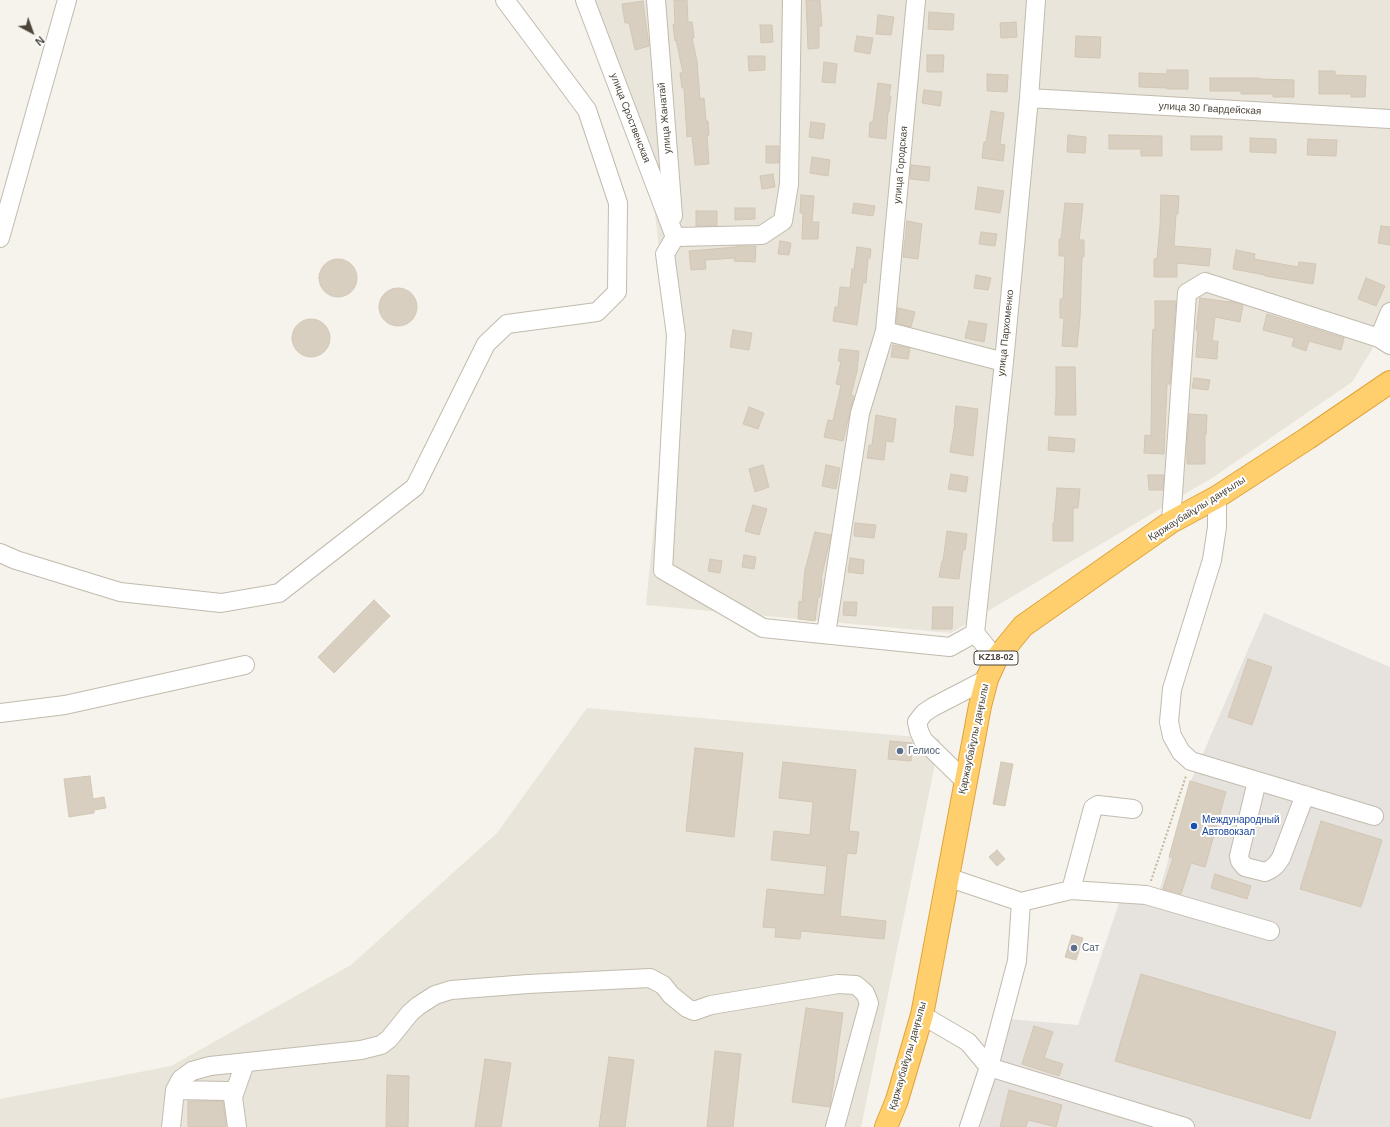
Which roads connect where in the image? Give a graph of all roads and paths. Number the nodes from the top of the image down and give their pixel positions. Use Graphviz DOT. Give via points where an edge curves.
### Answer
graph roads {
  1 [pos="67,0"];
  2 [pos="505,0"];
  3 [pos="585,0"];
  4 [pos="656,0"];
  5 [pos="792,0"];
  6 [pos="916,0"];
  7 [pos="1036,0"];
  8 [pos="1029,98"];
  9 [pos="1390,119"];
  10 [pos="675,237"];
  11 [pos="0,238"];
  12 [pos="1390,312"];
  13 [pos="885,331"];
  14 [pos="1384,341"];
  15 [pos="1004,362"];
  16 [pos="1390,382"];
  17 [pos="1217,497"];
  18 [pos="1172,522"];
  19 [pos="0,553"];
  20 [pos="975,633"];
  21 [pos="826,634"];
  22 [pos="996,659"];
  23 [pos="245,665"];
  24 [pos="987,679"];
  25 [pos="0,714"];
  26 [pos="1191,761"];
  27 [pos="965,781"];
  28 [pos="1257,781"];
  29 [pos="1304,795"];
  30 [pos="1133,808"];
  31 [pos="1374,816"];
  32 [pos="948,877"];
  33 [pos="1071,890"];
  34 [pos="1146,895"];
  35 [pos="1021,902"];
  36 [pos="1270,931"];
  37 [pos="922,1015"];
  38 [pos="246,1063"];
  39 [pos="989,1067"];
  40 [pos="175,1090"];
  41 [pos="233,1097"];
  42 [pos="171,1127"];
  43 [pos="237,1127"];
  44 [pos="835,1127"];
  45 [pos="886,1127"];
  46 [pos="969,1127"];
  47 [pos="1185,1127"];
  1 -- 11 [label="street"];
  2 -- 19 [label="street" via="587,110 618,203 617,292 596,312 507,324 486,344 415,487 279,593 221,603 120,592"];
  3 -- 10 [label="street, улица Сроственская"];
  4 -- 10 [label="street, улица Жанатай"];
  5 -- 10 [label="street" via="789,184 783,221 762,235"];
  6 -- 13 [label="street, улица Городская"];
  7 -- 8 [label="street, улица Пархоменко"];
  8 -- 9 [label="street, улица 30 Гвардейская"];
  8 -- 15 [label="street, улица Пархоменко"];
  10 -- 21 [label="street" via="665,254 676,335 663,570 763,628"];
  12 -- 14 [label="street"];
  13 -- 15 [label="street"];
  13 -- 21 [label="street, улица Городская" via="860,413"];
  14 -- 18 [label="street" via="1205,282 1188,293"];
  15 -- 20 [label="street, улица Пархоменко"];
  16 -- 17 [label="highway, Қаржаубайұлы даңғылы / KZ18-02"];
  17 -- 18 [label="highway, Қаржаубайұлы даңғылы / KZ18-02"];
  17 -- 26 [label="street" via="1217,527 1212,560 1172,689 1169,716 1172,736 1181,752"];
  18 -- 22 [label="highway, Қаржаубайұлы даңғылы / KZ18-02" via="1023,626"];
  20 -- 21 [label="street" via="950,647"];
  20 -- 22 [label="street"];
  22 -- 24 [label="highway, Қаржаубайұлы даңғылы / KZ18-02"];
  23 -- 25 [label="street" via="65,705"];
  24 -- 27 [label="highway, Қаржаубайұлы даңғылы / KZ18-02"];
  24 -- 27 [label="street" via="933,707 917,722 923,740"];
  26 -- 28 [label="street"];
  26 -- 34 [label="path"];
  27 -- 32 [label="highway, Қаржаубайұлы даңғылы / KZ18-02"];
  28 -- 29 [label="street"];
  28 -- 29 [label="street" via="1239,856 1245,867 1265,872 1276,865 1281,858"];
  29 -- 31 [label="street"];
  30 -- 33 [label="street" via="1098,805 1093,808"];
  32 -- 35 [label="street"];
  32 -- 37 [label="highway, Қаржаубайұлы даңғылы / KZ18-02"];
  33 -- 34 [label="street"];
  33 -- 35 [label="street"];
  34 -- 36 [label="street"];
  35 -- 39 [label="street" via="1017,961"];
  37 -- 39 [label="street" via="968,1042"];
  37 -- 45 [label="highway, Қаржаубайұлы даңғылы / KZ18-02" via="897,1100"];
  38 -- 40 [label="street" via="210,1066 192,1071 181,1078"];
  38 -- 41 [label="street"];
  38 -- 44 [label="street" via="381,1046 418,1006 435,995 451,990 650,978 662,985 687,1008 694,1010 838,984 856,985 869,1003"];
  39 -- 46 [label="street"];
  39 -- 47 [label="street"];
  40 -- 41 [label="street" via="228,1091"];
  40 -- 42 [label="street"];
  41 -- 43 [label="street"];
}
